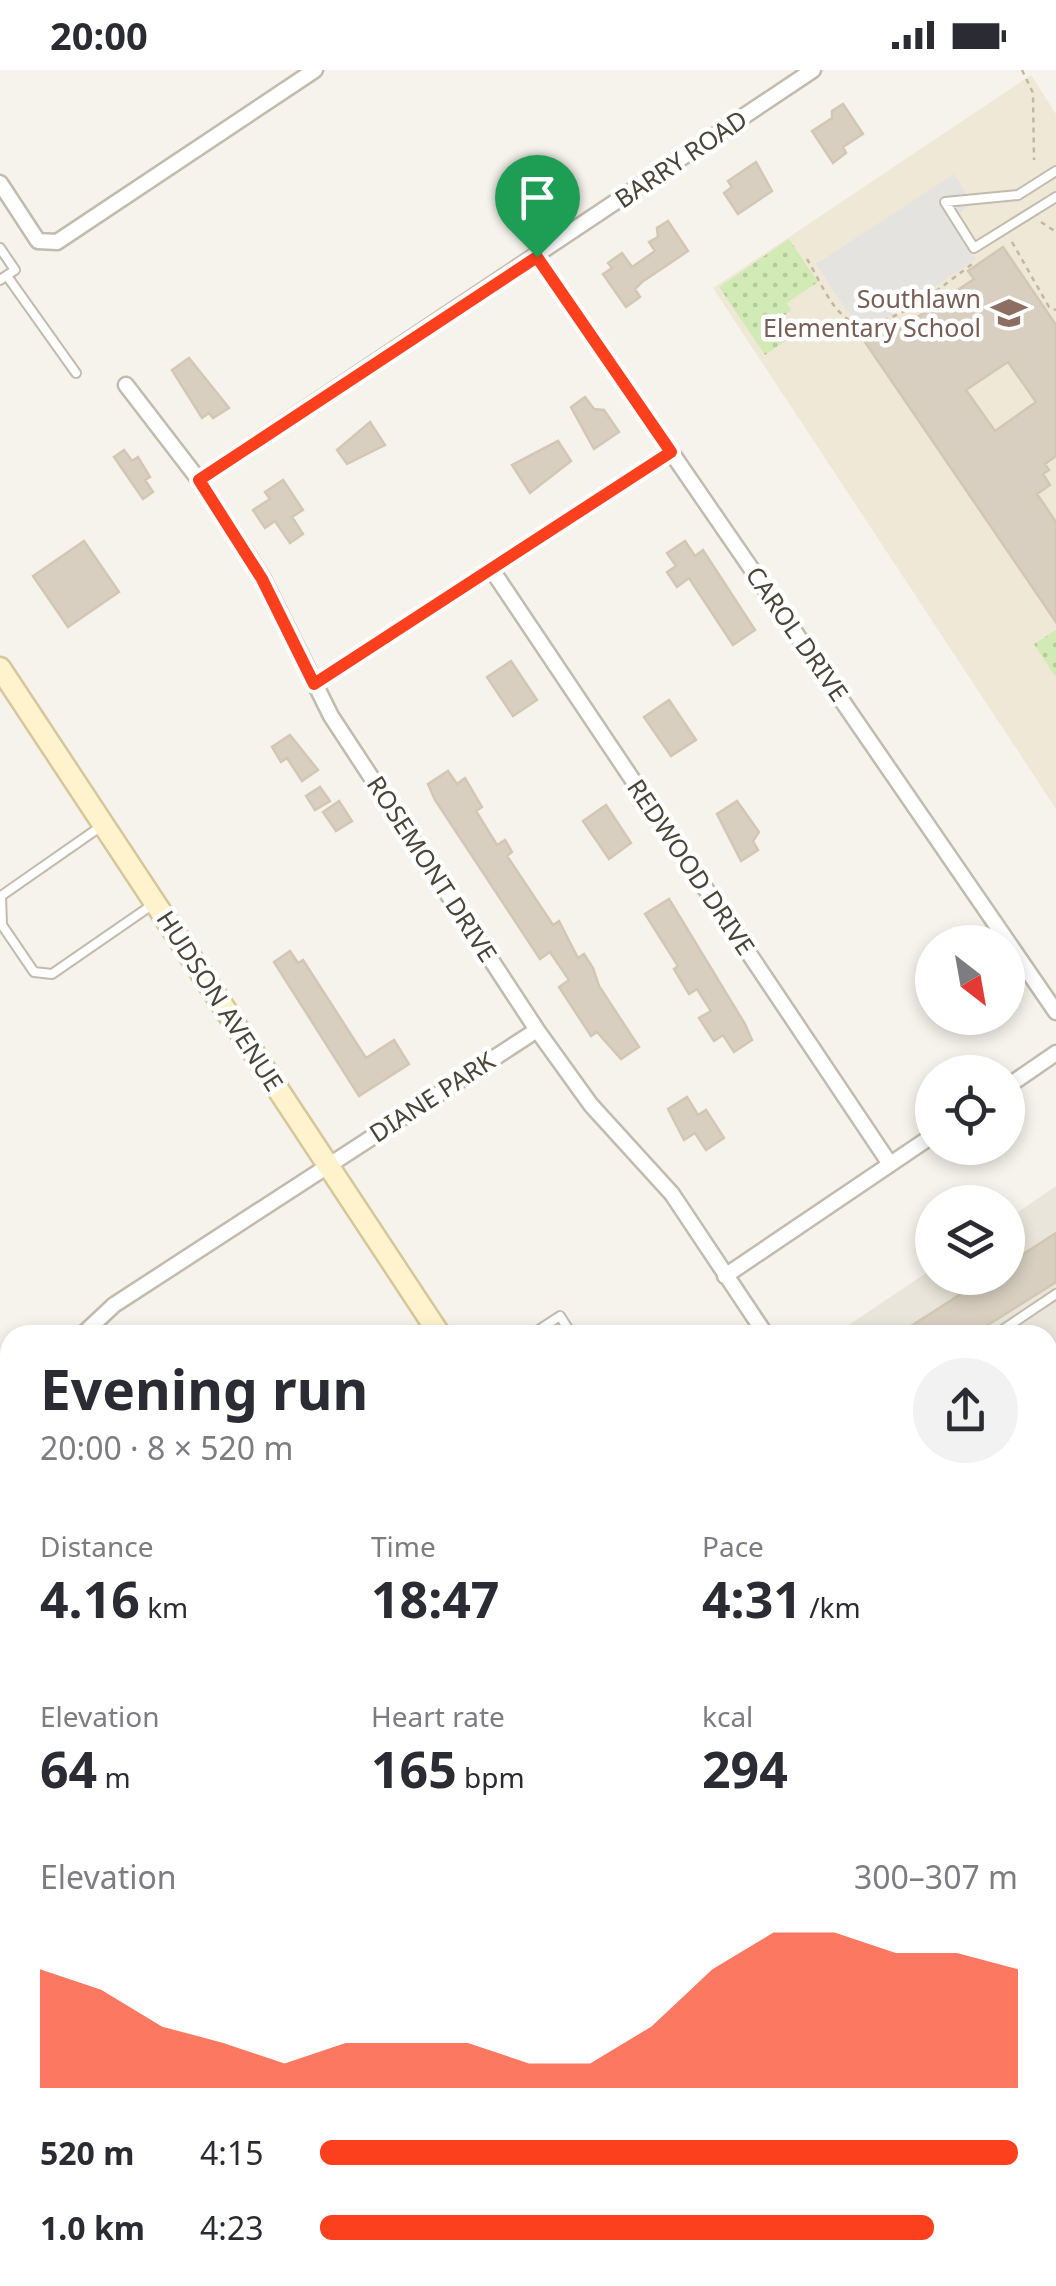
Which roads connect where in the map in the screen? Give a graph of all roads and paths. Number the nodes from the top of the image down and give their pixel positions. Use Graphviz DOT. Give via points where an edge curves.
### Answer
graph roads {
  1 [pos="315,70"];
  2 [pos="813,70"];
  3 [pos="1022,70"];
  4 [pos="1034,160"];
  5 [pos="1056,171"];
  6 [pos="0,183"];
  7 [pos="1056,196"];
  8 [pos="1031,224"];
  9 [pos="1020,231"];
  10 [pos="1056,232"];
  11 [pos="0,248"];
  12 [pos="985,256"];
  13 [pos="537,257"];
  14 [pos="807,259"];
  15 [pos="4,278"];
  16 [pos="1056,310"];
  17 [pos="76,373"];
  18 [pos="126,385"];
  19 [pos="671,452"];
  20 [pos="199,480"];
  21 [pos="492,570"];
  22 [pos="0,668"];
  23 [pos="314,684"];
  24 [pos="103,824"];
  25 [pos="155,902"];
  26 [pos="1056,1012"];
  27 [pos="537,1030"];
  28 [pos="1056,1053"];
  29 [pos="1025,1074"];
  30 [pos="915,1147"];
  31 [pos="890,1164"];
  32 [pos="329,1167"];
  33 [pos="725,1276"];
  34 [pos="1056,1294"];
  35 [pos="93,1325"];
  36 [pos="430,1325"];
  37 [pos="546,1325"];
  38 [pos="566,1325"];
  39 [pos="759,1325"];
  40 [pos="1010,1325"];
  1 -- 6 [label="street" via="57,242 38,240"];
  2 -- 13 [label="street, BARRY ROAD"];
  3 -- 4 [label="path" via="1033,93"];
  5 -- 7 [label="lane" via="1018,194 945,202 974,248"];
  8 -- 10 [label="path" via="1048,224"];
  9 -- 16 [label="path" via="1009,238"];
  11 -- 15 [label="lane" via="15,270"];
  12 -- 14 [label="path" via="892,318 871,324 842,314"];
  13 -- 19 [label="street, CAROL DRIVE"];
  13 -- 20 [label="street, BARRY ROAD"];
  15 -- 17 [label="lane"];
  18 -- 20 [label="street, ROSEMONT DRIVE"];
  19 -- 21 [label="street"];
  19 -- 26 [label="street, CAROL DRIVE"];
  20 -- 23 [label="street, ROSEMONT DRIVE" via="262,579"];
  21 -- 23 [label="street"];
  21 -- 31 [label="street, REDWOOD DRIVE"];
  22 -- 24 [label="main road, HUDSON AVENUE"];
  23 -- 27 [label="street, ROSEMONT DRIVE"];
  24 -- 25 [label="main road, HUDSON AVENUE"];
  24 -- 25 [label="lane" via="1,896 2,925 34,972 52,974"];
  25 -- 32 [label="main road, HUDSON AVENUE"];
  27 -- 32 [label="street, DIANE PARK"];
  27 -- 33 [label="street, ROSEMONT DRIVE" via="591,1105 672,1194"];
  28 -- 29 [label="street"];
  30 -- 31 [label="street"];
  31 -- 33 [label="street"];
  32 -- 35 [label="street, DIANE PARK"];
  32 -- 36 [label="main road, HUDSON AVENUE"];
  33 -- 39 [label="street, ROSEMONT DRIVE"];
  34 -- 40 [label="lane"];
  37 -- 38 [label="lane" via="560,1316"];
}
